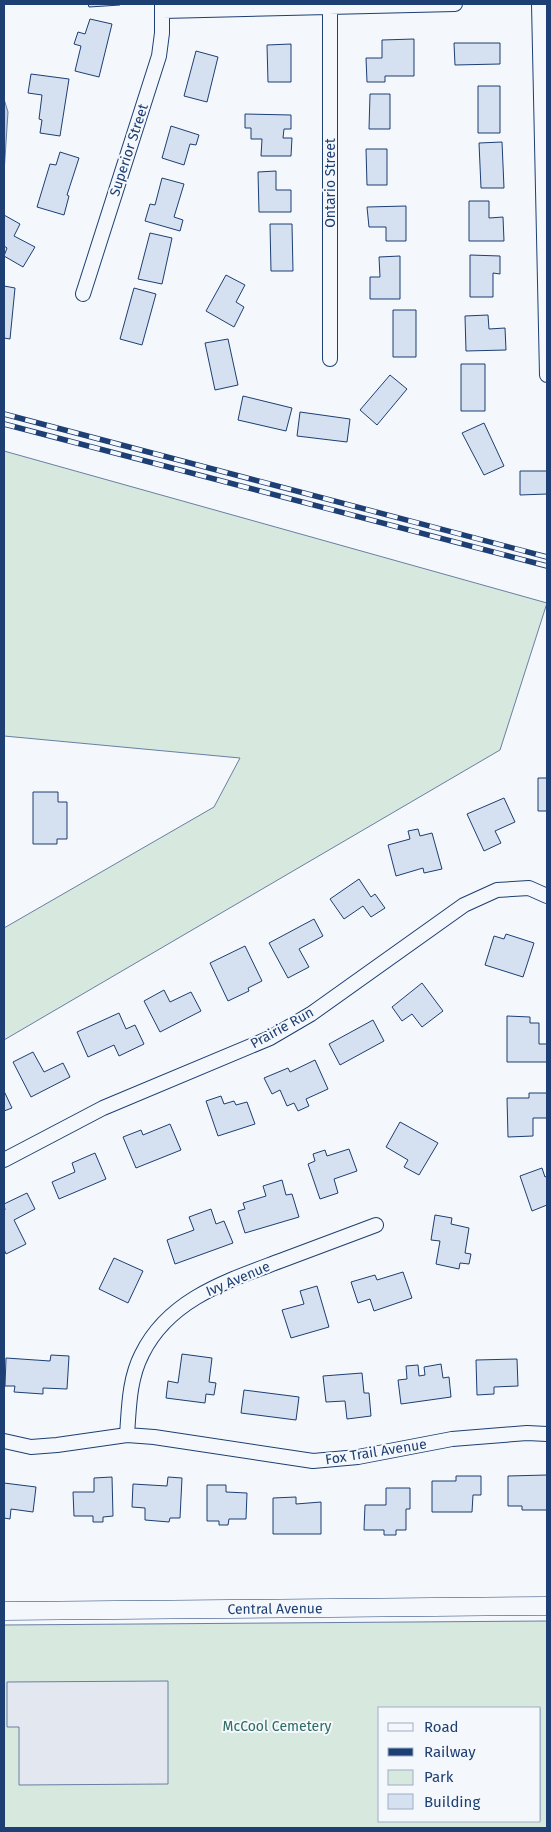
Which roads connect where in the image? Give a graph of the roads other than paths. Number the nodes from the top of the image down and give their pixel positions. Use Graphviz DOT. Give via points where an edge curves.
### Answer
graph roads {
  1 [pos="455,4"];
  2 [pos="540,4"];
  3 [pos="330,6"];
  4 [pos="162,7"];
  5 [pos="83,294"];
  6 [pos="547,329"];
  7 [pos="330,359"];
  8 [pos="547,375"];
  9 [pos="547,896"];
  10 [pos="4,1160"];
  11 [pos="376,1225"];
  12 [pos="547,1434"];
  13 [pos="121,1436"];
  14 [pos="4,1441"];
  15 [pos="547,1606"];
  16 [pos="4,1611"];
  1 -- 3 [label="street"];
  2 -- 6 [label="street"];
  3 -- 4 [label="street"];
  3 -- 7 [label="street, Ontario Street"];
  4 -- 5 [label="street, Superior Street" via="159,56"];
  6 -- 8 [label="street"];
  9 -- 10 [label="street, Prairie Run" via="529,888 497,890 464,905 310,1014 270,1038 103,1108"];
  11 -- 13 [label="street, Ivy Avenue" via="217,1284 183,1305 154,1334 142,1353 134,1373"];
  12 -- 13 [label="street, Fox Trail Avenue" via="452,1439 358,1457 313,1461 154,1437"];
  13 -- 14 [label="street" via="57,1445 31,1446"];
  15 -- 16 [label="street, Central Avenue"];
}
